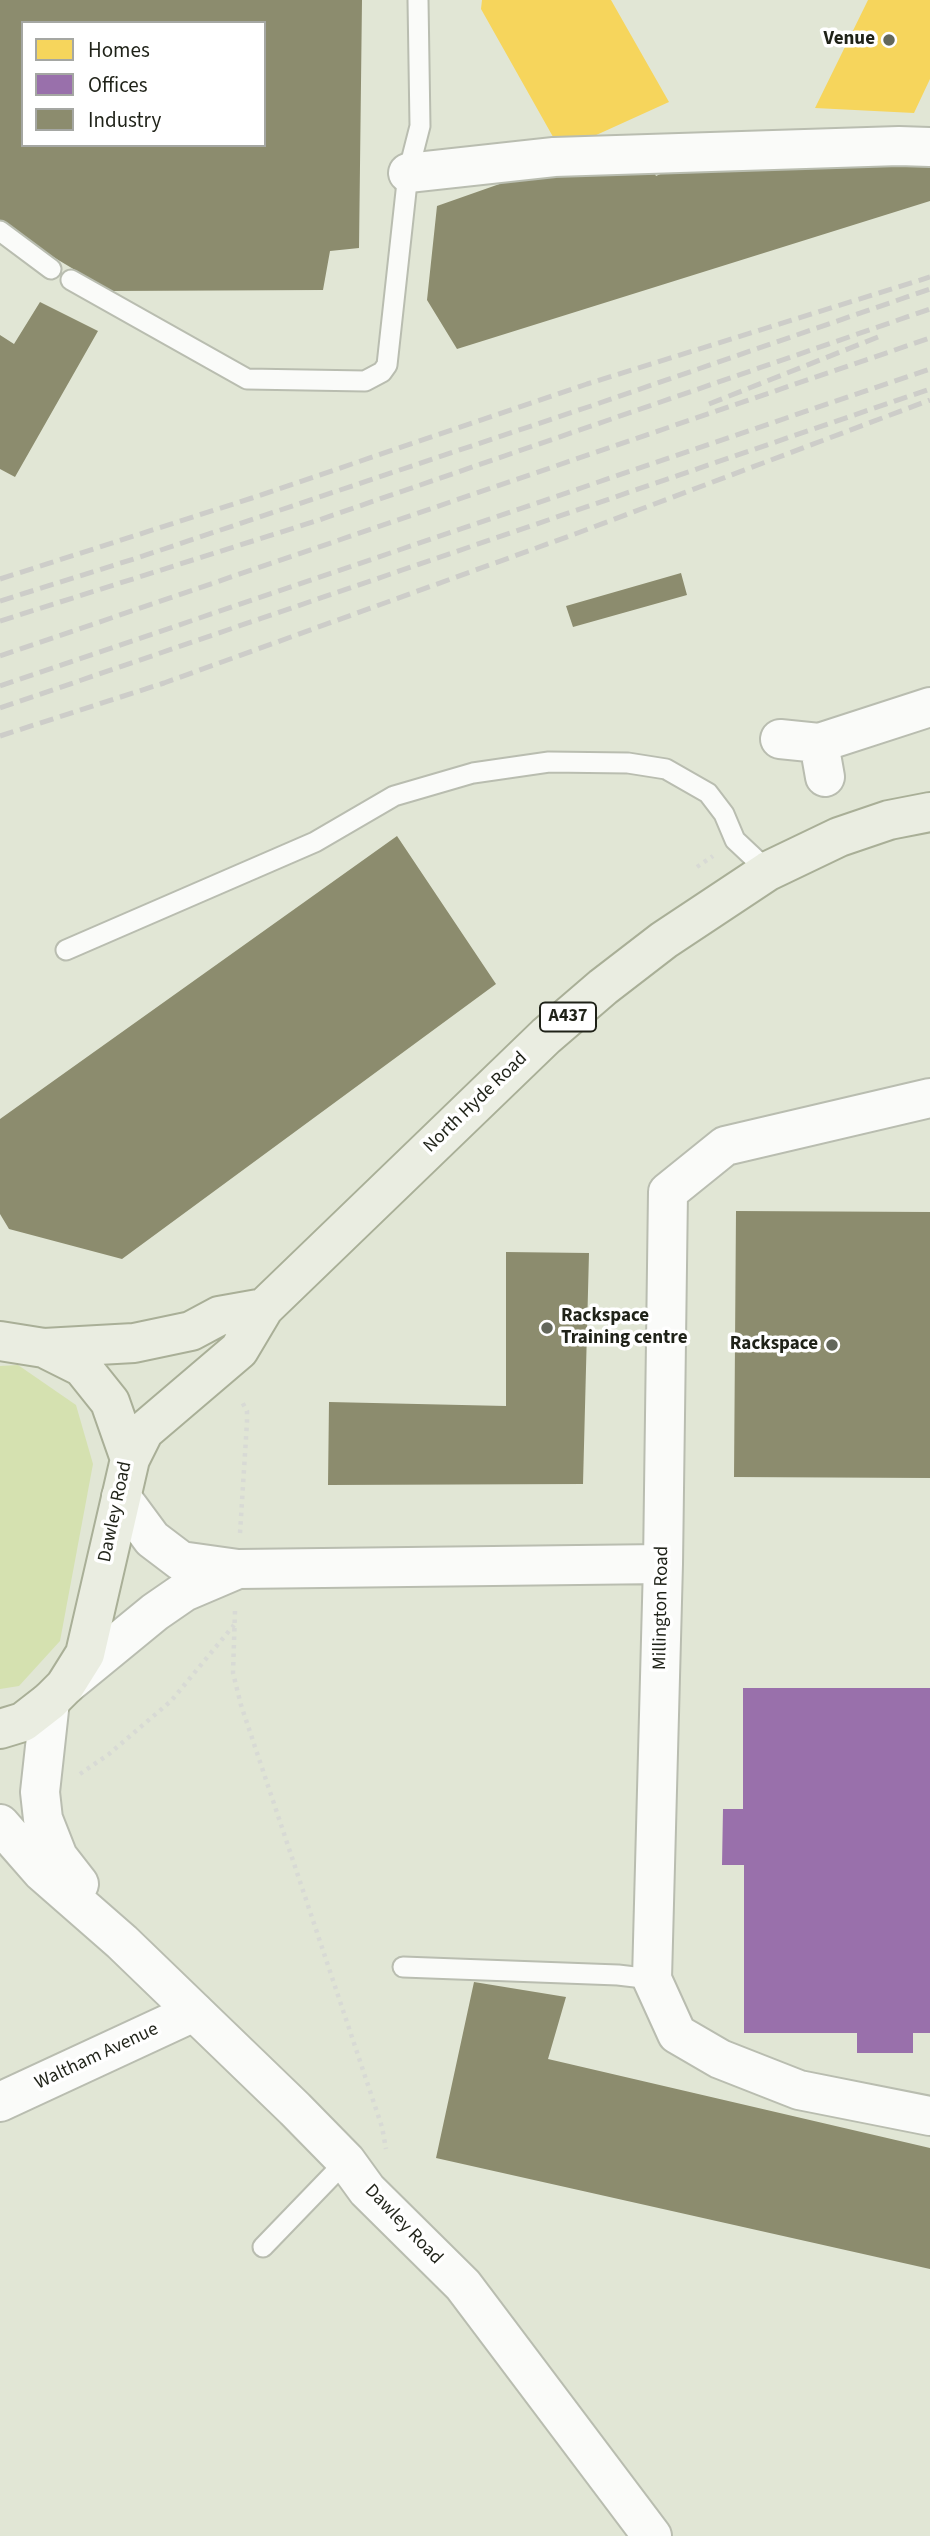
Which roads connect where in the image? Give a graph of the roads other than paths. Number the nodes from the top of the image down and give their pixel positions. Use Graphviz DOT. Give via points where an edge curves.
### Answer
graph roads {
  1 [pos="418,0"];
  2 [pos="930,147"];
  3 [pos="408,173"];
  4 [pos="0,231"];
  5 [pos="51,269"];
  6 [pos="71,280"];
  7 [pos="930,707"];
  8 [pos="780,739"];
  9 [pos="930,812"];
  10 [pos="768,871"];
  11 [pos="65,950"];
  12 [pos="930,1098"];
  13 [pos="264,1308"];
  14 [pos="0,1342"];
  15 [pos="44,1348"];
  16 [pos="130,1459"];
  17 [pos="121,1497"];
  18 [pos="239,1554"];
  19 [pos="663,1564"];
  20 [pos="57,1693"];
  21 [pos="0,1729"];
  22 [pos="0,1824"];
  23 [pos="122,1942"];
  24 [pos="403,1967"];
  25 [pos="652,1979"];
  26 [pos="194,2012"];
  27 [pos="0,2102"];
  28 [pos="930,2116"];
  29 [pos="357,2175"];
  30 [pos="263,2247"];
  31 [pos="652,2536"];
  1 -- 3 [label="lane" via="420,126"];
  2 -- 3 [label="street" via="554,157"];
  3 -- 6 [label="lane" via="387,365 365,381 247,379"];
  4 -- 5 [label="lane"];
  7 -- 8 [label="street" via="822,760"];
  9 -- 10 [label="main road, North Hyde Road / A437" via="839,837"];
  10 -- 11 [label="lane" via="735,840 708,793 666,769 628,763 549,762 473,773 394,796 315,842"];
  10 -- 13 [label="main road, North Hyde Road / A437" via="664,940 574,1011"];
  12 -- 19 [label="street, Millington Road" via="725,1146 668,1192"];
  13 -- 15 [label="main road" via="219,1316 191,1331 134,1342"];
  13 -- 16 [label="main road, North Hyde Road / A437" via="239,1350 144,1431"];
  14 -- 15 [label="main road, Dawley Road"];
  15 -- 16 [label="main road, Dawley Road" via="82,1367 110,1402"];
  16 -- 17 [label="main road, Dawley Road"];
  17 -- 18 [label="street" via="152,1539 181,1561"];
  17 -- 20 [label="main road, Dawley Road" via="85,1654"];
  18 -- 19 [label="street"];
  18 -- 20 [label="street" via="155,1612"];
  19 -- 25 [label="street, Millington Road"];
  20 -- 21 [label="main road, Dawley Road" via="23,1722"];
  20 -- 23 [label="street, Dawley Road" via="40,1792 43,1819 58,1857"];
  22 -- 23 [label="street, Dawley Road" via="42,1872"];
  23 -- 26 [label="street, Dawley Road"];
  24 -- 25 [label="lane"];
  25 -- 28 [label="street, Millington Road" via="677,2034 720,2059 799,2090"];
  26 -- 27 [label="street, Waltham Avenue"];
  26 -- 29 [label="street, Dawley Road"];
  29 -- 30 [label="lane"];
  29 -- 31 [label="street, Dawley Road" via="463,2285"];
}
